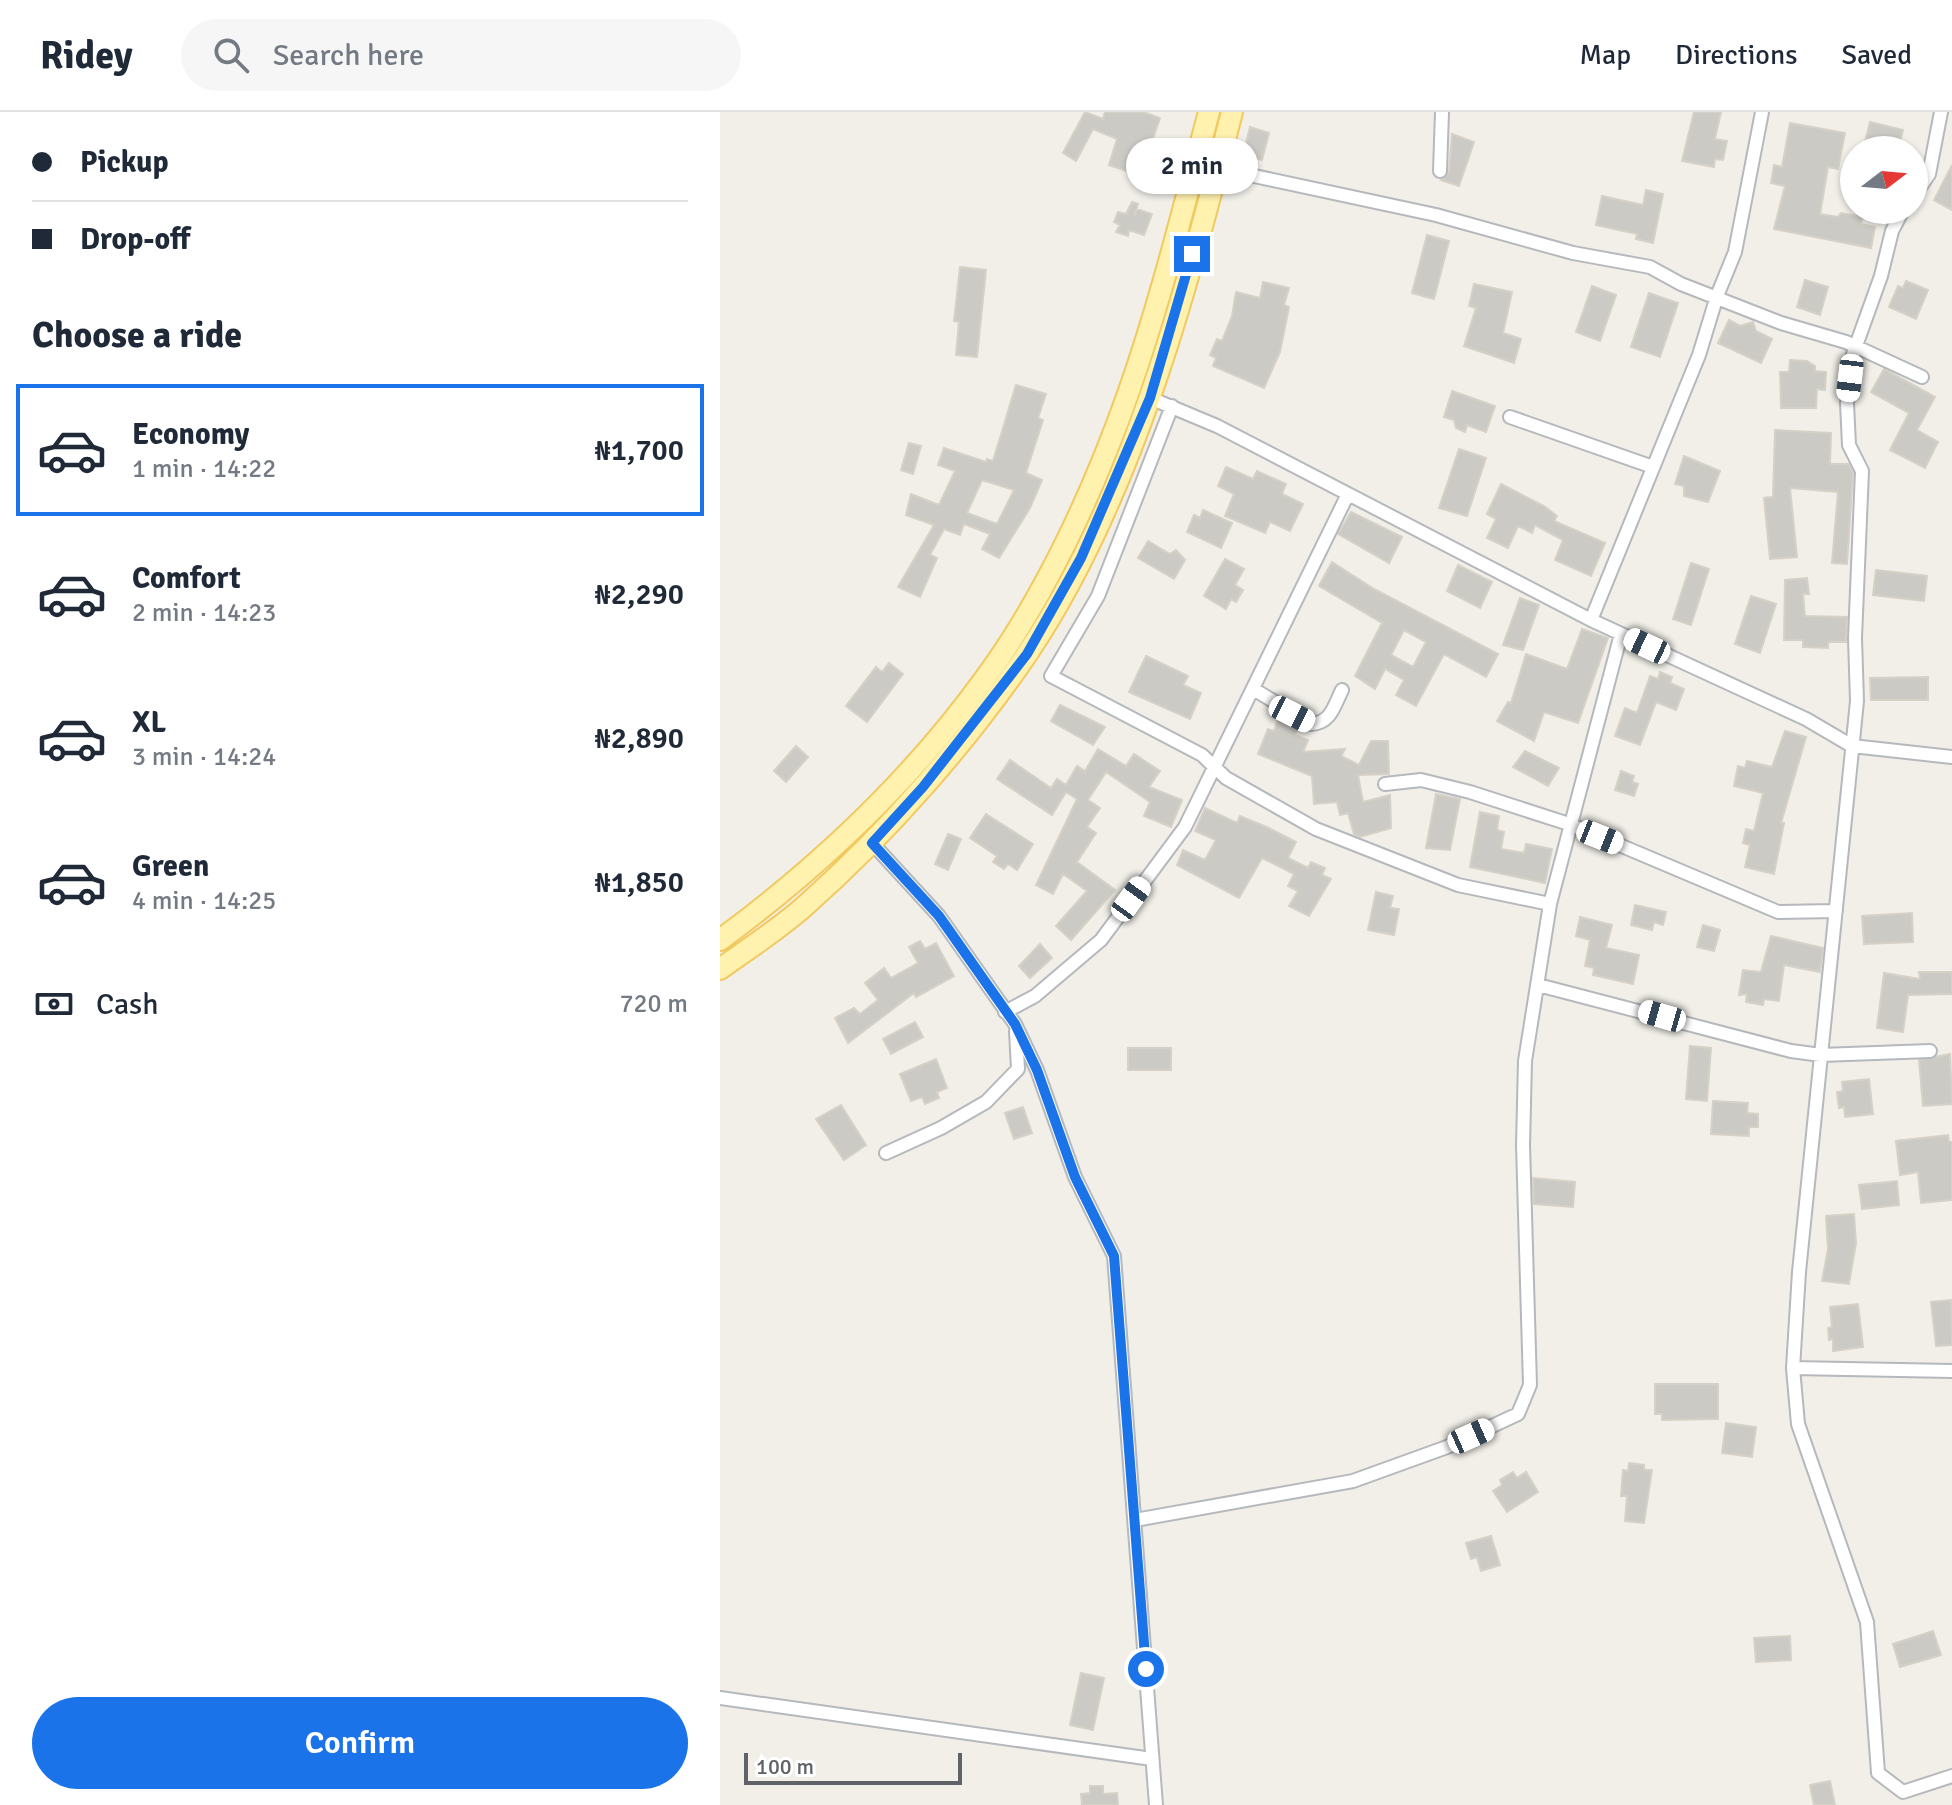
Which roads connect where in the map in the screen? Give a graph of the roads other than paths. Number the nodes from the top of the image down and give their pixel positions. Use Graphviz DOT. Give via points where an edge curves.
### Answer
graph roads {
  1 [pos="1209,112"];
  2 [pos="1232,112"];
  3 [pos="1442,112"];
  4 [pos="1762,112"];
  5 [pos="1941,112"];
  6 [pos="1217,168"];
  7 [pos="1440,171"];
  8 [pos="1928,175"];
  9 [pos="1896,224"];
  10 [pos="1717,296"];
  11 [pos="1855,347"];
  12 [pos="1922,377"];
  13 [pos="1150,398"];
  14 [pos="1172,406"];
  15 [pos="1510,417"];
  16 [pos="1653,467"];
  17 [pos="1347,496"];
  18 [pos="1591,620"];
  19 [pos="1621,634"];
  20 [pos="1255,690"];
  21 [pos="1342,690"];
  22 [pos="1852,746"];
  23 [pos="1952,757"];
  24 [pos="1216,769"];
  25 [pos="1385,784"];
  26 [pos="1572,825"];
  27 [pos="872,843"];
  28 [pos="1550,904"];
  29 [pos="1836,911"];
  30 [pos="720,940"];
  31 [pos="720,969"];
  32 [pos="1538,985"];
  33 [pos="1005,1012"];
  34 [pos="1015,1024"];
  35 [pos="1930,1051"];
  36 [pos="1821,1055"];
  37 [pos="886,1153"];
  38 [pos="1793,1368"];
  39 [pos="1952,1371"];
  40 [pos="1135,1520"];
  41 [pos="720,1698"];
  42 [pos="1152,1759"];
  43 [pos="1952,1776"];
  44 [pos="1156,1805"];
  1 -- 30 [label="main road" via="1130,389 1059,556 986,677 926,750 786,891"];
  2 -- 6 [label="main road"];
  3 -- 7 [label="street"];
  4 -- 10 [label="street" via="1735,252"];
  5 -- 8 [label="street"];
  6 -- 10 [label="street" via="1650,267"];
  6 -- 13 [label="main road"];
  9 -- 11 [label="street"];
  10 -- 11 [label="street"];
  10 -- 16 [label="street"];
  11 -- 12 [label="street"];
  11 -- 22 [label="street" via="1847,403 1849,445 1862,471"];
  13 -- 14 [label="street"];
  13 -- 27 [label="main road" via="1081,558 1027,654"];
  14 -- 17 [label="street"];
  14 -- 24 [label="street" via="1098,596 1051,676 1202,755"];
  15 -- 16 [label="street"];
  16 -- 18 [label="street"];
  17 -- 18 [label="street"];
  17 -- 20 [label="street"];
  18 -- 19 [label="street"];
  19 -- 22 [label="street" via="1806,719"];
  19 -- 26 [label="street"];
  20 -- 21 [label="street" via="1311,724 1330,717"];
  20 -- 24 [label="street"];
  22 -- 23 [label="street"];
  22 -- 29 [label="street"];
  24 -- 28 [label="street" via="1316,829 1458,885"];
  24 -- 33 [label="street" via="1185,827 1101,940 1035,996"];
  25 -- 26 [label="street" via="1421,780"];
  26 -- 28 [label="street"];
  26 -- 29 [label="street" via="1778,912"];
  27 -- 31 [label="main road" via="805,906"];
  27 -- 33 [label="street" via="939,916"];
  28 -- 32 [label="street"];
  29 -- 36 [label="street"];
  32 -- 36 [label="street"];
  32 -- 40 [label="street" via="1525,1061 1523,1145 1530,1385 1518,1414 1353,1481"];
  33 -- 34 [label="street"];
  34 -- 37 [label="street" via="1018,1069 986,1102"];
  34 -- 40 [label="street" via="1075,1177 1114,1256"];
  35 -- 36 [label="street"];
  36 -- 38 [label="street"];
  38 -- 39 [label="street"];
  38 -- 43 [label="street" via="1798,1424 1867,1622 1878,1773 1903,1792"];
  40 -- 42 [label="street"];
  41 -- 42 [label="street"];
  42 -- 44 [label="street"];
}
